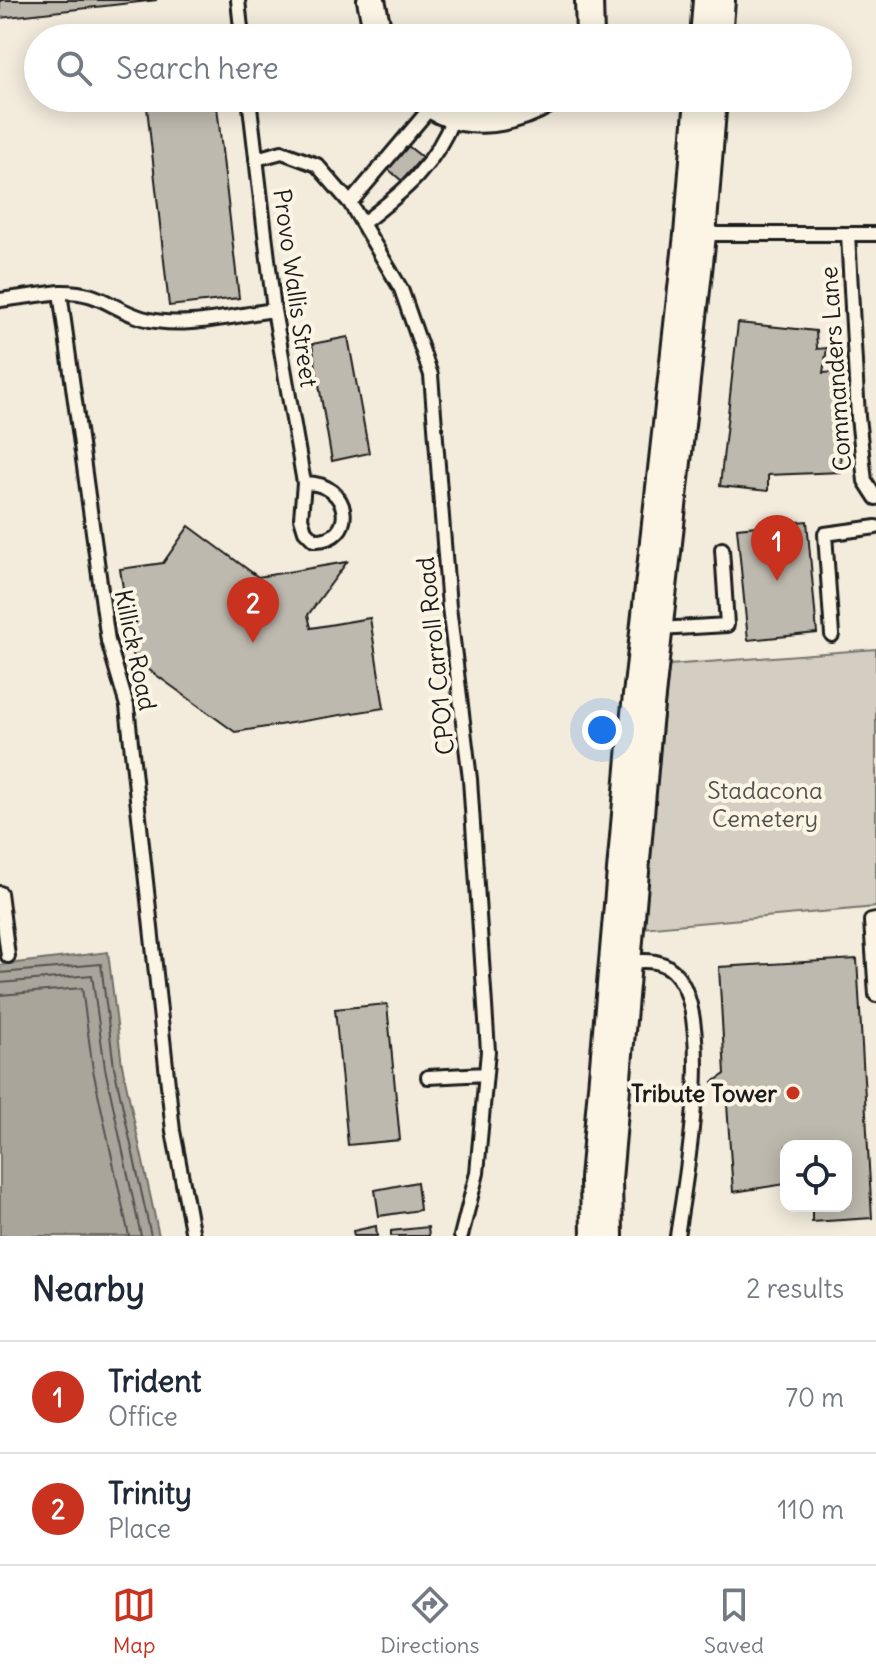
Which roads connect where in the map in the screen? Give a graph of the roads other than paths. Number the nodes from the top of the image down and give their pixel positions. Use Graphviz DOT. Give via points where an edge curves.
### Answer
graph roads {
  1 [pos="238,0"];
  2 [pos="371,0"];
  3 [pos="589,0"];
  4 [pos="714,0"];
  5 [pos="241,24"];
  6 [pos="376,24"];
  7 [pos="590,24"];
  8 [pos="712,24"];
  9 [pos="251,112"];
  10 [pos="432,112"];
  11 [pos="437,112"];
  12 [pos="452,112"];
  13 [pos="518,112"];
  14 [pos="705,112"];
  15 [pos="256,159"];
  16 [pos="350,203"];
  17 [pos="363,223"];
  18 [pos="848,234"];
  19 [pos="876,234"];
  20 [pos="695,235"];
  21 [pos="60,292"];
  22 [pos="0,300"];
  23 [pos="274,310"];
  24 [pos="304,483"];
  25 [pos="876,498"];
  26 [pos="876,527"];
  27 [pos="722,549"];
  28 [pos="652,629"];
  29 [pos="832,635"];
  30 [pos="0,893"];
  31 [pos="873,920"];
  32 [pos="8,956"];
  33 [pos="620,962"];
  34 [pos="876,995"];
  35 [pos="486,1074"];
  36 [pos="428,1077"];
  37 [pos="193,1236"];
  38 [pos="461,1236"];
  39 [pos="602,1236"];
  40 [pos="677,1236"];
  1 -- 5 [label="lane"];
  2 -- 6 [label="street"];
  3 -- 7 [label="street"];
  4 -- 8 [label="main road"];
  9 -- 15 [label="lane, Provo Wallis Street"];
  10 -- 16 [label="lane"];
  11 -- 17 [label="lane" via="440,151 397,197"];
  12 -- 13 [label="street" via="472,119"];
  14 -- 20 [label="main road"];
  15 -- 16 [label="lane, CPO1 Carroll Road" via="282,152 317,165"];
  15 -- 23 [label="lane, Provo Wallis Street"];
  16 -- 17 [label="lane, CPO1 Carroll Road"];
  17 -- 35 [label="lane, CPO1 Carroll Road" via="401,289 431,375 449,607 470,779"];
  18 -- 19 [label="lane"];
  18 -- 20 [label="lane"];
  18 -- 25 [label="lane, Commanders Lane" via="858,417 865,481"];
  20 -- 28 [label="main road"];
  21 -- 22 [label="lane"];
  21 -- 23 [label="lane" via="87,292 142,318 171,322"];
  21 -- 37 [label="lane, Killick Road" via="108,641 127,706 173,1131"];
  23 -- 24 [label="lane, Provo Wallis Street"];
  24 -- 24 [label="lane, Provo Wallis Street" via="305,531 314,540 327,541 342,524 337,495 319,482"];
  26 -- 29 [label="lane" via="825,534"];
  27 -- 28 [label="lane" via="727,625"];
  28 -- 33 [label="main road"];
  30 -- 32 [label="lane"];
  31 -- 34 [label="lane"];
  33 -- 39 [label="main road" via="601,1179"];
  33 -- 40 [label="lane" via="655,961 670,968 689,1000 697,1074"];
  35 -- 36 [label="lane"];
  35 -- 38 [label="lane, CPO1 Carroll Road" via="477,1173"];
}
